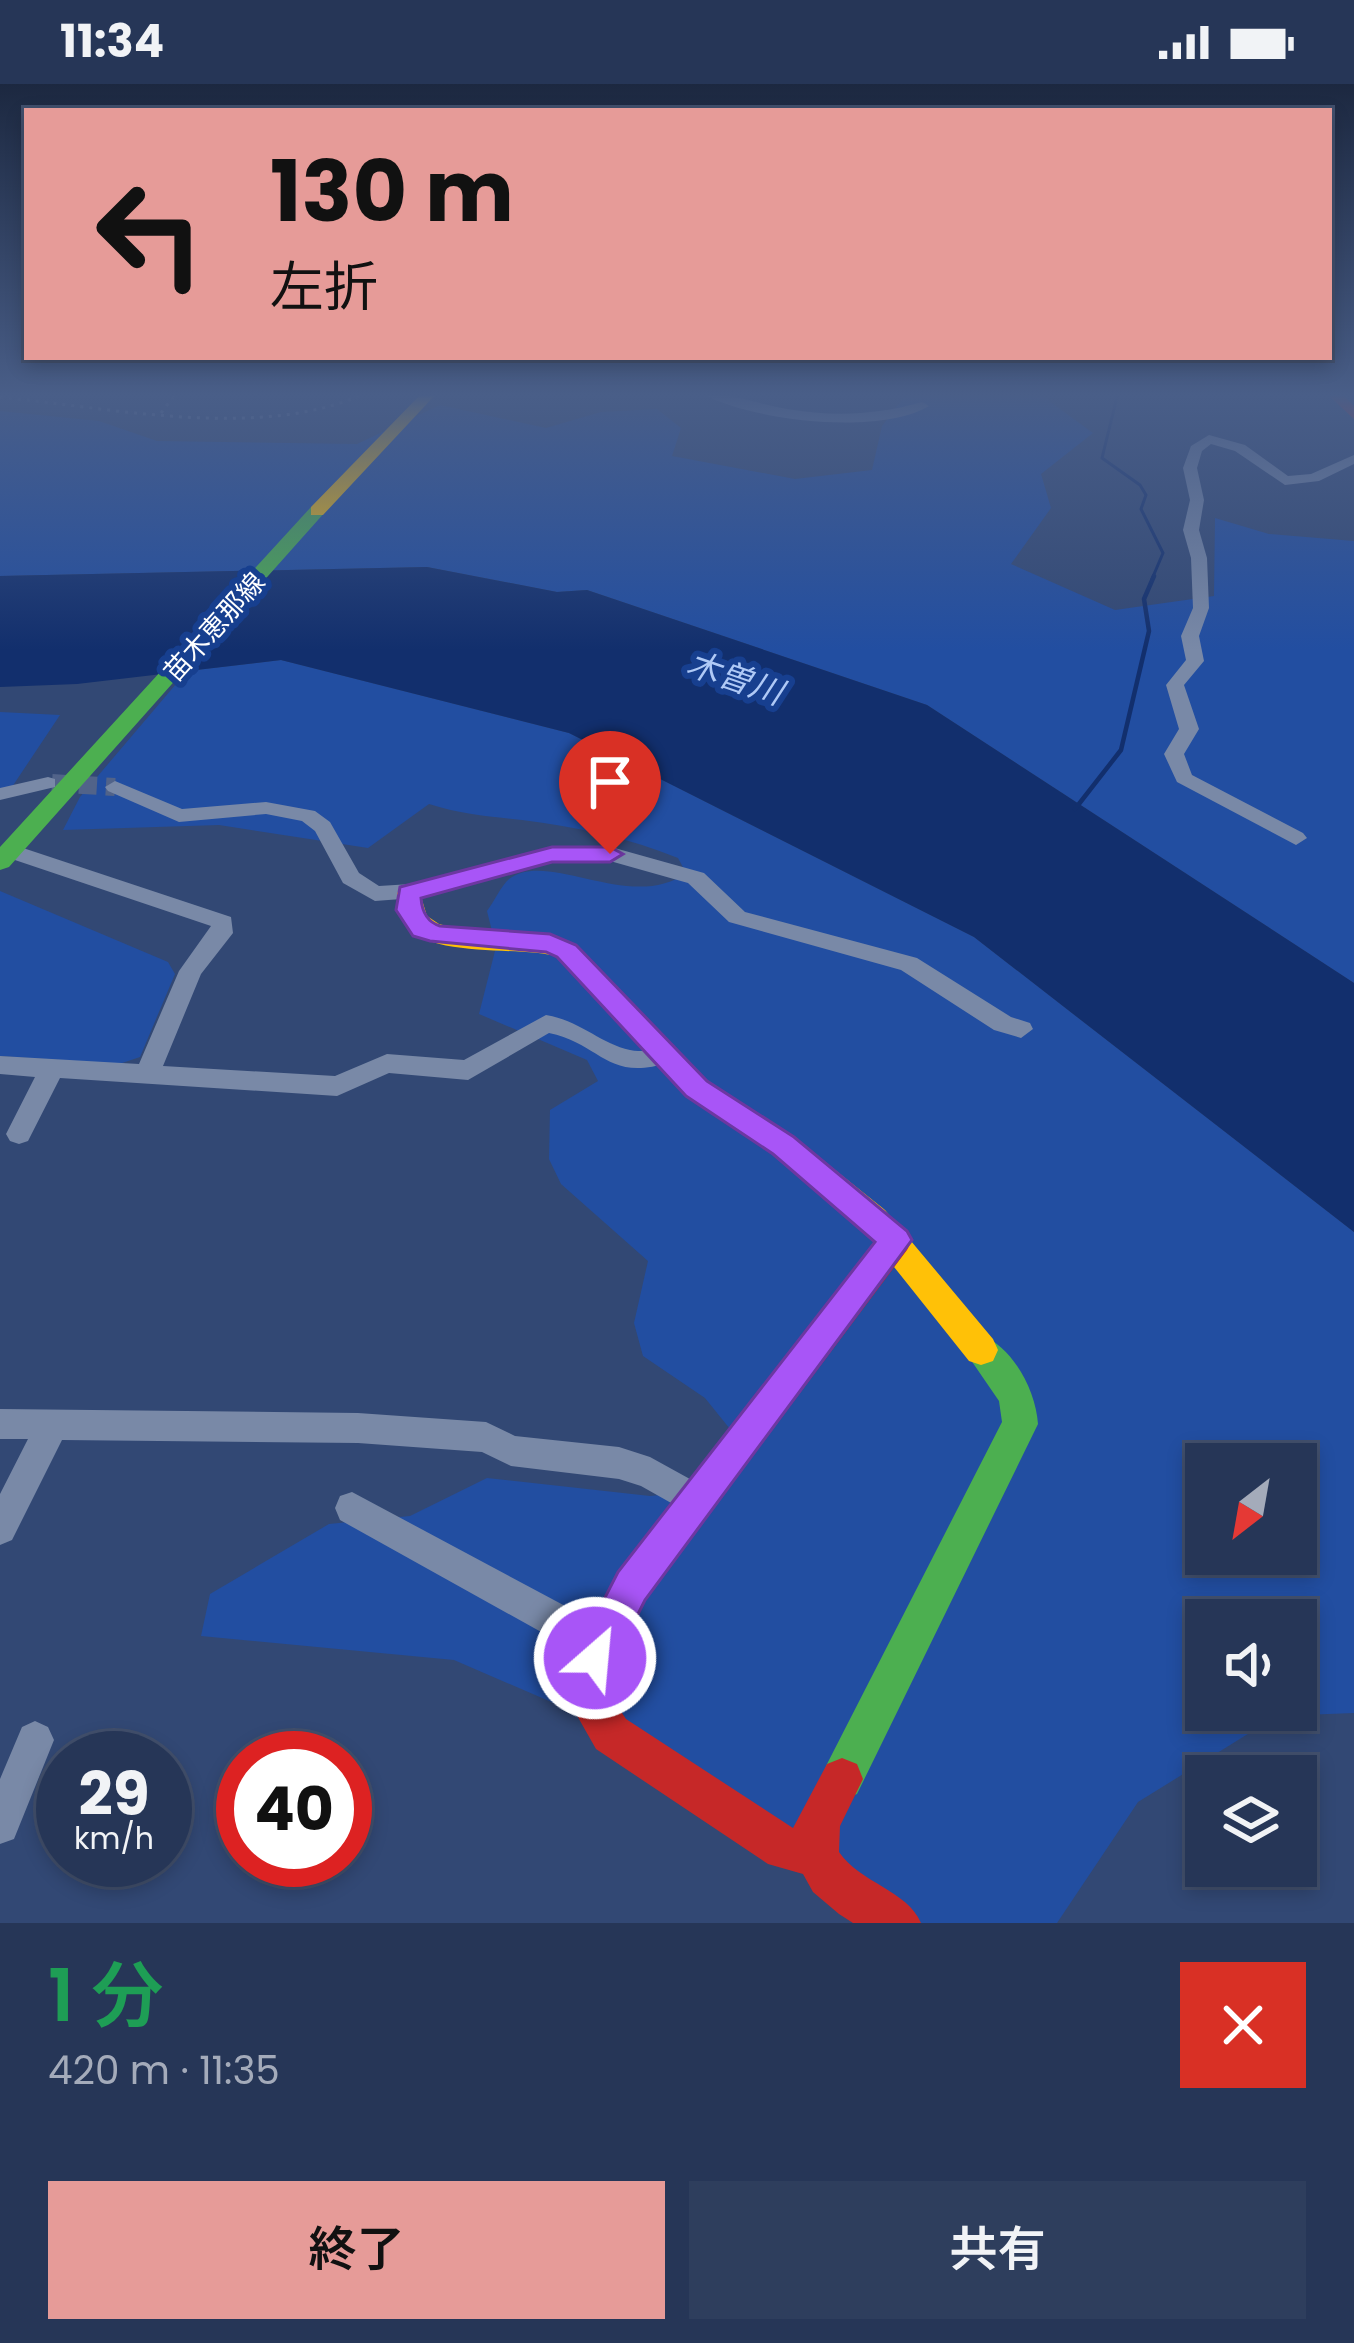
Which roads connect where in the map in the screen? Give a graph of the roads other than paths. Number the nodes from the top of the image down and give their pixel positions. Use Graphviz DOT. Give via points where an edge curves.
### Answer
graph roads {
  1 [pos="347,479"];
  2 [pos="1192,479"];
  3 [pos="48,783"];
  4 [pos="116,788"];
  5 [pos="0,794"];
  6 [pos="1296,838"];
  7 [pos="5,857"];
  8 [pos="409,893"];
  9 [pos="1021,1028"];
  10 [pos="661,1055"];
  11 [pos="0,1065"];
  12 [pos="52,1068"];
  13 [pos="147,1074"];
  14 [pos="19,1134"];
  15 [pos="896,1240"];
  16 [pos="0,1424"];
  17 [pos="53,1424"];
  18 [pos="696,1501"];
  19 [pos="352,1508"];
  20 [pos="0,1528"];
  21 [pos="599,1644"];
  22 [pos="35,1740"];
  23 [pos="0,1825"];
  24 [pos="816,1855"];
  25 [pos="898,1923"];
  1 -- 7 [label="street, 苗木恵那線"];
  2 -- 6 [label="street" via="1201,608 1190,636 1195,662 1175,685 1189,729 1174,754 1184,778"];
  3 -- 5 [label="street"];
  4 -- 8 [label="street" via="179,816 266,808 308,816 364,890"];
  7 -- 13 [label="street" via="223,922 191,971"];
  8 -- 9 [label="street" via="552,854 610,854 697,878 736,917 909,964"];
  8 -- 10 [label="street" via="422,930 567,951"];
  10 -- 13 [label="street" via="629,1063 578,1030 546,1024 468,1070 387,1063 337,1086"];
  10 -- 15 [label="street"];
  11 -- 12 [label="street"];
  12 -- 13 [label="street"];
  12 -- 14 [label="street"];
  15 -- 18 [label="street"];
  15 -- 24 [label="street" via="1014,1390 1020,1424 815,1832"];
  16 -- 17 [label="street"];
  17 -- 18 [label="street" via="486,1437 511,1451 619,1463"];
  17 -- 20 [label="street"];
  18 -- 21 [label="street"];
  19 -- 21 [label="street"];
  21 -- 24 [label="street" via="591,1686 611,1734 784,1848"];
  22 -- 23 [label="street"];
  24 -- 25 [label="street" via="833,1884"];
}
